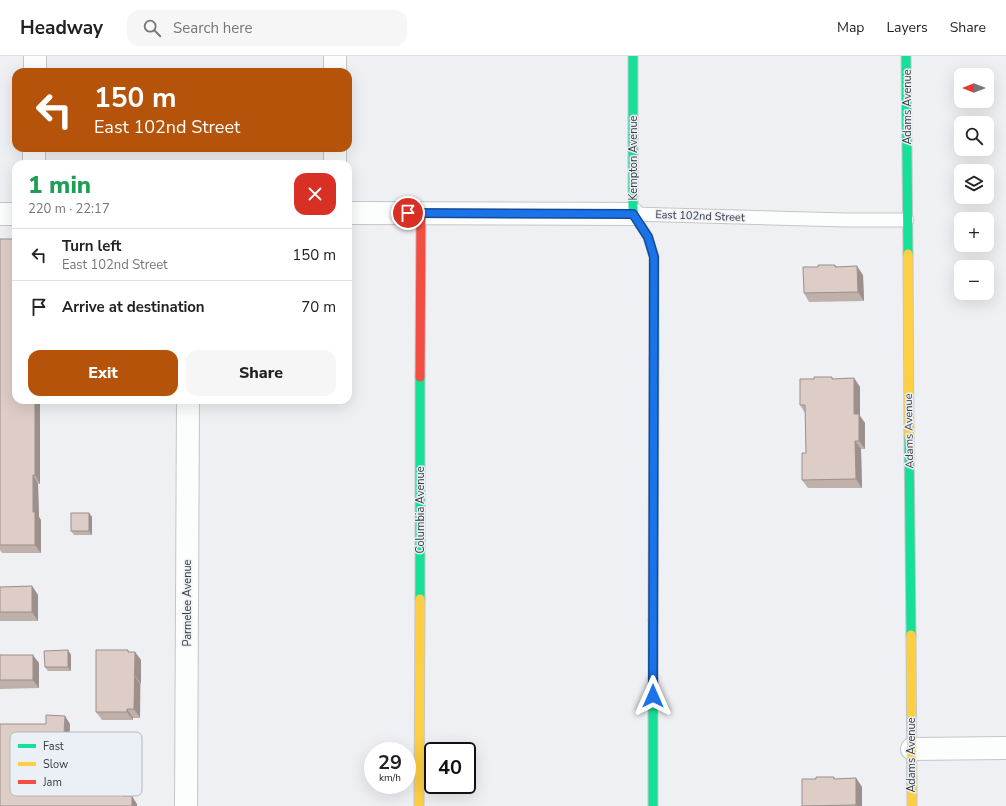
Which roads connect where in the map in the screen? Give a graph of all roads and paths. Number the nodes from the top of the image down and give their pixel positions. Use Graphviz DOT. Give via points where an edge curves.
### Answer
graph roads {
  1 [pos="35,56"];
  2 [pos="335,56"];
  3 [pos="633,56"];
  4 [pos="906,56"];
  5 [pos="35,68"];
  6 [pos="335,68"];
  7 [pos="352,213"];
  8 [pos="421,213"];
  9 [pos="0,214"];
  10 [pos="12,214"];
  11 [pos="633,214"];
  12 [pos="907,220"];
  13 [pos="188,404"];
  14 [pos="1006,748"];
  15 [pos="912,749"];
  16 [pos="186,806"];
  17 [pos="418,806"];
  18 [pos="653,806"];
  19 [pos="912,806"];
  1 -- 5 [label="street"];
  2 -- 6 [label="street"];
  3 -- 11 [label="street, Kempton Avenue"];
  4 -- 12 [label="street, Adams Avenue"];
  7 -- 8 [label="street, East 102nd Street"];
  8 -- 11 [label="street, East 102nd Street"];
  8 -- 17 [label="street, Columbia Avenue"];
  9 -- 10 [label="street"];
  11 -- 12 [label="lane, East 102nd Street"];
  11 -- 18 [label="street, Kempton Avenue" via="648,237 654,257"];
  12 -- 15 [label="street, Adams Avenue"];
  13 -- 16 [label="street, Parmelee Avenue"];
  14 -- 15 [label="street"];
  15 -- 19 [label="street, Adams Avenue"];
}
